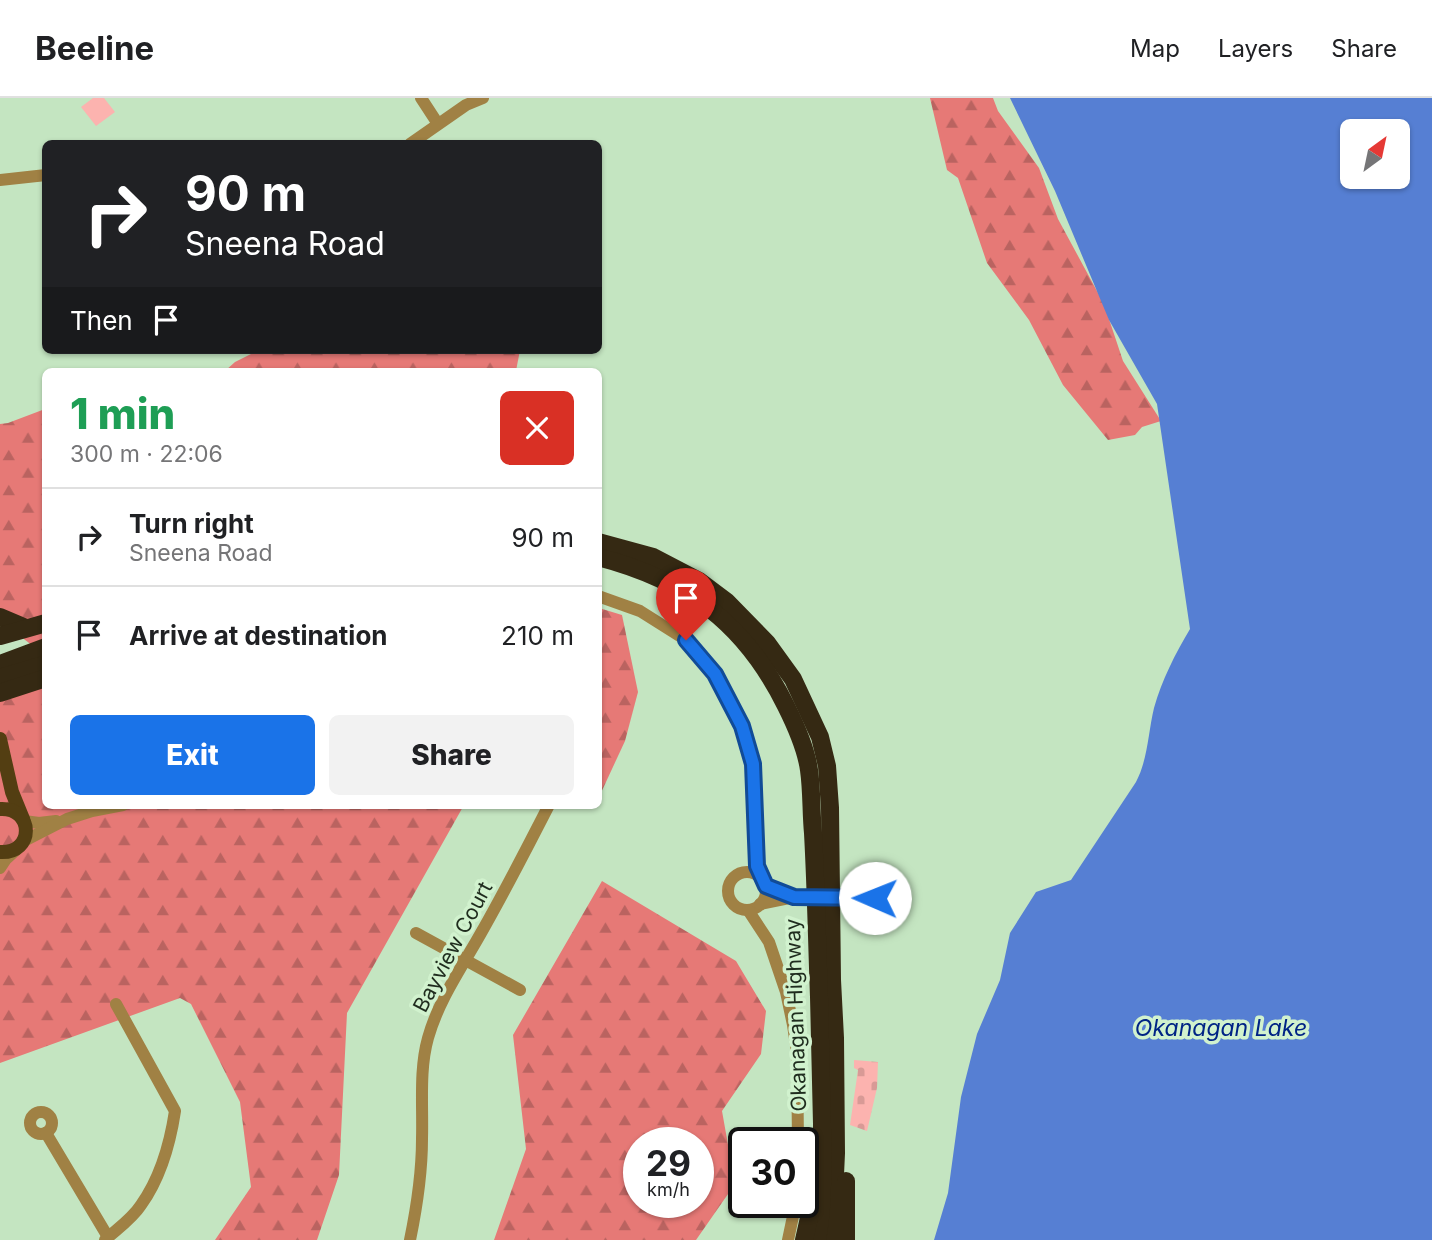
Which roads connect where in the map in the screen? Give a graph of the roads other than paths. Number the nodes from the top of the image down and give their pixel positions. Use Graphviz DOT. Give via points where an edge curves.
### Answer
graph roads {
  1 [pos="421,98"];
  2 [pos="483,98"];
  3 [pos="438,124"];
  4 [pos="416,140"];
  5 [pos="42,175"];
  6 [pos="0,180"];
  7 [pos="602,543"];
  8 [pos="602,558"];
  9 [pos="602,597"];
  10 [pos="0,617"];
  11 [pos="42,624"];
  12 [pos="26,628"];
  13 [pos="0,636"];
  14 [pos="42,648"];
  15 [pos="0,664"];
  16 [pos="42,665"];
  17 [pos="0,678"];
  18 [pos="42,679"];
  19 [pos="0,693"];
  20 [pos="0,739"];
  21 [pos="0,809"];
  22 [pos="102,809"];
  23 [pos="547,809"];
  24 [pos="67,819"];
  25 [pos="24,820"];
  26 [pos="756,835"];
  27 [pos="20,845"];
  28 [pos="0,852"];
  29 [pos="0,867"];
  30 [pos="743,872"];
  31 [pos="764,883"];
  32 [pos="823,887"];
  33 [pos="896,890"];
  34 [pos="794,897"];
  35 [pos="754,907"];
  36 [pos="416,933"];
  37 [pos="465,960"];
  38 [pos="520,990"];
  39 [pos="116,1004"];
  40 [pos="828,1036"];
  41 [pos="798,1127"];
  42 [pos="46,1133"];
  43 [pos="793,1218"];
  44 [pos="106,1238"];
  45 [pos="410,1240"];
  46 [pos="788,1240"];
  47 [pos="804,1240"];
  48 [pos="817,1240"];
  49 [pos="832,1240"];
  50 [pos="846,1240"];
  1 -- 3 [label="street"];
  2 -- 3 [label="street"];
  3 -- 4 [label="street"];
  5 -- 6 [label="street"];
  7 -- 32 [label="highway, Okanagan Highway" via="653,557 699,581 767,643 793,679 820,737 827,766 830,808"];
  8 -- 32 [label="highway, Okanagan Highway" via="654,575 707,605 739,633 773,679 804,747"];
  9 -- 26 [label="street" via="640,611 686,640 715,674 742,726 753,764"];
  10 -- 12 [label="highway"];
  11 -- 12 [label="highway"];
  12 -- 13 [label="highway"];
  14 -- 15 [label="highway"];
  16 -- 17 [label="highway"];
  18 -- 19 [label="highway"];
  20 -- 25 [label="main road" via="12,792"];
  21 -- 25 [label="main road" via="12,810"];
  22 -- 24 [label="street"];
  23 -- 37 [label="street, Bayview Court"];
  24 -- 25 [label="street"];
  24 -- 27 [label="street"];
  25 -- 27 [label="main road" via="27,831"];
  26 -- 30 [label="street"];
  26 -- 31 [label="street" via="757,866"];
  27 -- 28 [label="main road"];
  27 -- 29 [label="street"];
  30 -- 31 [label="street" via="757,875"];
  30 -- 35 [label="street" via="731,881 729,897 740,908"];
  31 -- 34 [label="street"];
  31 -- 35 [label="street" via="764,899"];
  32 -- 40 [label="highway, Okanagan Highway"];
  33 -- 34 [label="street" via="875,898"];
  34 -- 35 [label="street"];
  35 -- 41 [label="street" via="786,992 793,1025"];
  36 -- 37 [label="street"];
  37 -- 38 [label="street"];
  37 -- 45 [label="street, Bayview Court" via="428,1039 422,1079 419,1192"];
  39 -- 44 [label="street" via="175,1111 168,1150 141,1206"];
  40 -- 47 [label="highway"];
  40 -- 48 [label="highway, Okanagan Highway"];
  40 -- 49 [label="highway, Okanagan Highway" via="836,1153"];
  40 -- 50 [label="highway" via="845,1162"];
  42 -- 44 [label="street"];
  43 -- 46 [label="street"];
}
